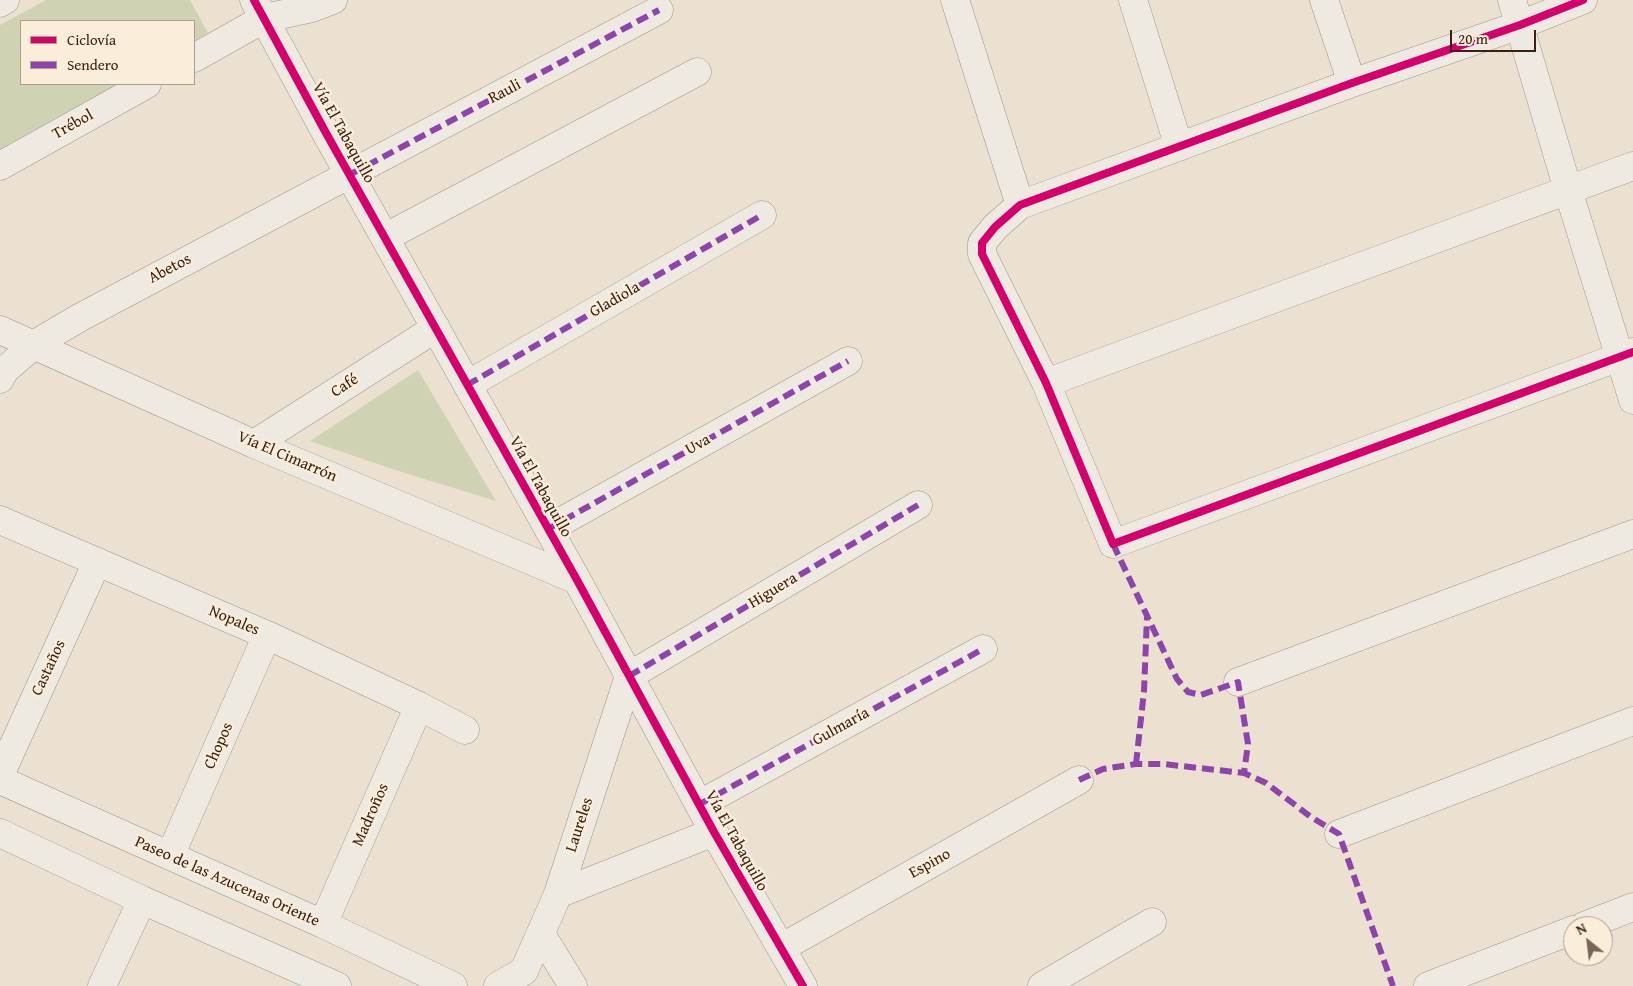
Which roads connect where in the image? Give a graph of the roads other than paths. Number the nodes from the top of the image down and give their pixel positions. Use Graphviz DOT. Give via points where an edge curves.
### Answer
graph roads {
  1 [pos="5,0"];
  2 [pos="333,0"];
  3 [pos="955,0"];
  4 [pos="1133,0"];
  5 [pos="1324,0"];
  6 [pos="1583,0"];
  7 [pos="0,3"];
  8 [pos="260,9"];
  9 [pos="659,10"];
  10 [pos="1516,12"];
  11 [pos="195,57"];
  12 [pos="697,72"];
  13 [pos="1352,83"];
  14 [pos="145,85"];
  15 [pos="1180,147"];
  16 [pos="0,166"];
  17 [pos="1633,166"];
  18 [pos="351,174"];
  19 [pos="1568,190"];
  20 [pos="1020,205"];
  21 [pos="762,215"];
  22 [pos="386,237"];
  23 [pos="436,328"];
  24 [pos="0,330"];
  25 [pos="35,344"];
  26 [pos="1626,355"];
  27 [pos="848,361"];
  28 [pos="0,379"];
  29 [pos="1046,383"];
  30 [pos="467,385"];
  31 [pos="1633,400"];
  32 [pos="254,444"];
  33 [pos="918,505"];
  34 [pos="0,520"];
  35 [pos="548,528"];
  36 [pos="1633,534"];
  37 [pos="97,562"];
  38 [pos="577,580"];
  39 [pos="267,635"];
  40 [pos="983,650"];
  41 [pos="629,676"];
  42 [pos="1238,682"];
  43 [pos="419,706"];
  44 [pos="1633,720"];
  45 [pos="465,730"];
  46 [pos="0,774"];
  47 [pos="0,780"];
  48 [pos="1079,780"];
  49 [pos="700,804"];
  50 [pos="714,832"];
  51 [pos="0,833"];
  52 [pos="1338,834"];
  53 [pos="170,856"];
  54 [pos="558,894"];
  55 [pos="142,900"];
  56 [pos="1633,907"];
  57 [pos="1610,916"];
  58 [pos="1152,922"];
  59 [pos="322,924"];
  60 [pos="540,934"];
  61 [pos="1563,934"];
  62 [pos="781,948"];
  63 [pos="293,977"];
  64 [pos="530,978"];
  65 [pos="102,986"];
  66 [pos="337,986"];
  67 [pos="454,986"];
  68 [pos="498,986"];
  69 [pos="573,986"];
  70 [pos="803,986"];
  71 [pos="1042,986"];
  72 [pos="1428,986"];
  1 -- 7 [label="street"];
  2 -- 8 [label="street" via="312,8"];
  3 -- 20 [label="street"];
  4 -- 15 [label="street"];
  5 -- 13 [label="street"];
  6 -- 10 [label="street"];
  8 -- 11 [label="street"];
  8 -- 18 [label="street, Vía El Tabaquillo"];
  9 -- 18 [label="street, Rauli"];
  10 -- 13 [label="street"];
  10 -- 19 [label="street"];
  12 -- 22 [label="street"];
  13 -- 15 [label="street"];
  14 -- 16 [label="street, Trébol"];
  15 -- 20 [label="street"];
  17 -- 19 [label="street"];
  18 -- 22 [label="street, Vía El Tabaquillo"];
  18 -- 25 [label="street, Abetos"];
  19 -- 26 [label="street"];
  19 -- 29 [label="street"];
  20 -- 29 [label="street" via="982,243 982,254"];
  21 -- 30 [label="street, Gladiola"];
  22 -- 23 [label="street, Vía El Tabaquillo"];
  23 -- 30 [label="street, Vía El Tabaquillo"];
  23 -- 32 [label="street, Café"];
  24 -- 25 [label="street, Vía El Cimarrón"];
  25 -- 28 [label="street, Abetos" via="5,370"];
  25 -- 32 [label="street, Vía El Cimarrón"];
  26 -- 29 [label="street" via="1113,544"];
  26 -- 31 [label="street"];
  27 -- 35 [label="street, Uva"];
  30 -- 35 [label="street, Vía El Tabaquillo"];
  32 -- 38 [label="street, Vía El Cimarrón"];
  33 -- 41 [label="street, Higuera"];
  34 -- 37 [label="street, Nopales"];
  35 -- 38 [label="street, Vía El Tabaquillo"];
  36 -- 42 [label="street"];
  37 -- 39 [label="street, Nopales"];
  37 -- 46 [label="street, Castaños"];
  38 -- 41 [label="street, Vía El Tabaquillo"];
  39 -- 43 [label="street, Nopales"];
  39 -- 53 [label="street, Chopos"];
  40 -- 49 [label="street, Gulmaría"];
  41 -- 49 [label="street, Vía El Tabaquillo"];
  41 -- 54 [label="street, Laureles"];
  43 -- 45 [label="street, Nopales"];
  43 -- 59 [label="street, Madroños"];
  44 -- 52 [label="street"];
  47 -- 53 [label="street, Paseo de las Azucenas Oriente"];
  48 -- 62 [label="street, Espino"];
  49 -- 50 [label="street, Vía El Tabaquillo"];
  50 -- 54 [label="street"];
  50 -- 62 [label="street, Vía El Tabaquillo"];
  51 -- 55 [label="street"];
  53 -- 59 [label="street, Paseo de las Azucenas Oriente"];
  54 -- 60 [label="street, Laureles"];
  55 -- 63 [label="street"];
  55 -- 65 [label="street"];
  56 -- 57 [label="street"];
  58 -- 71 [label="street"];
  59 -- 67 [label="street, Paseo de las Azucenas Oriente"];
  60 -- 64 [label="street, Laureles"];
  60 -- 69 [label="street"];
  61 -- 72 [label="street"];
  62 -- 70 [label="street, Vía El Tabaquillo"];
  63 -- 66 [label="street"];
  64 -- 68 [label="street, Laureles"];
}
